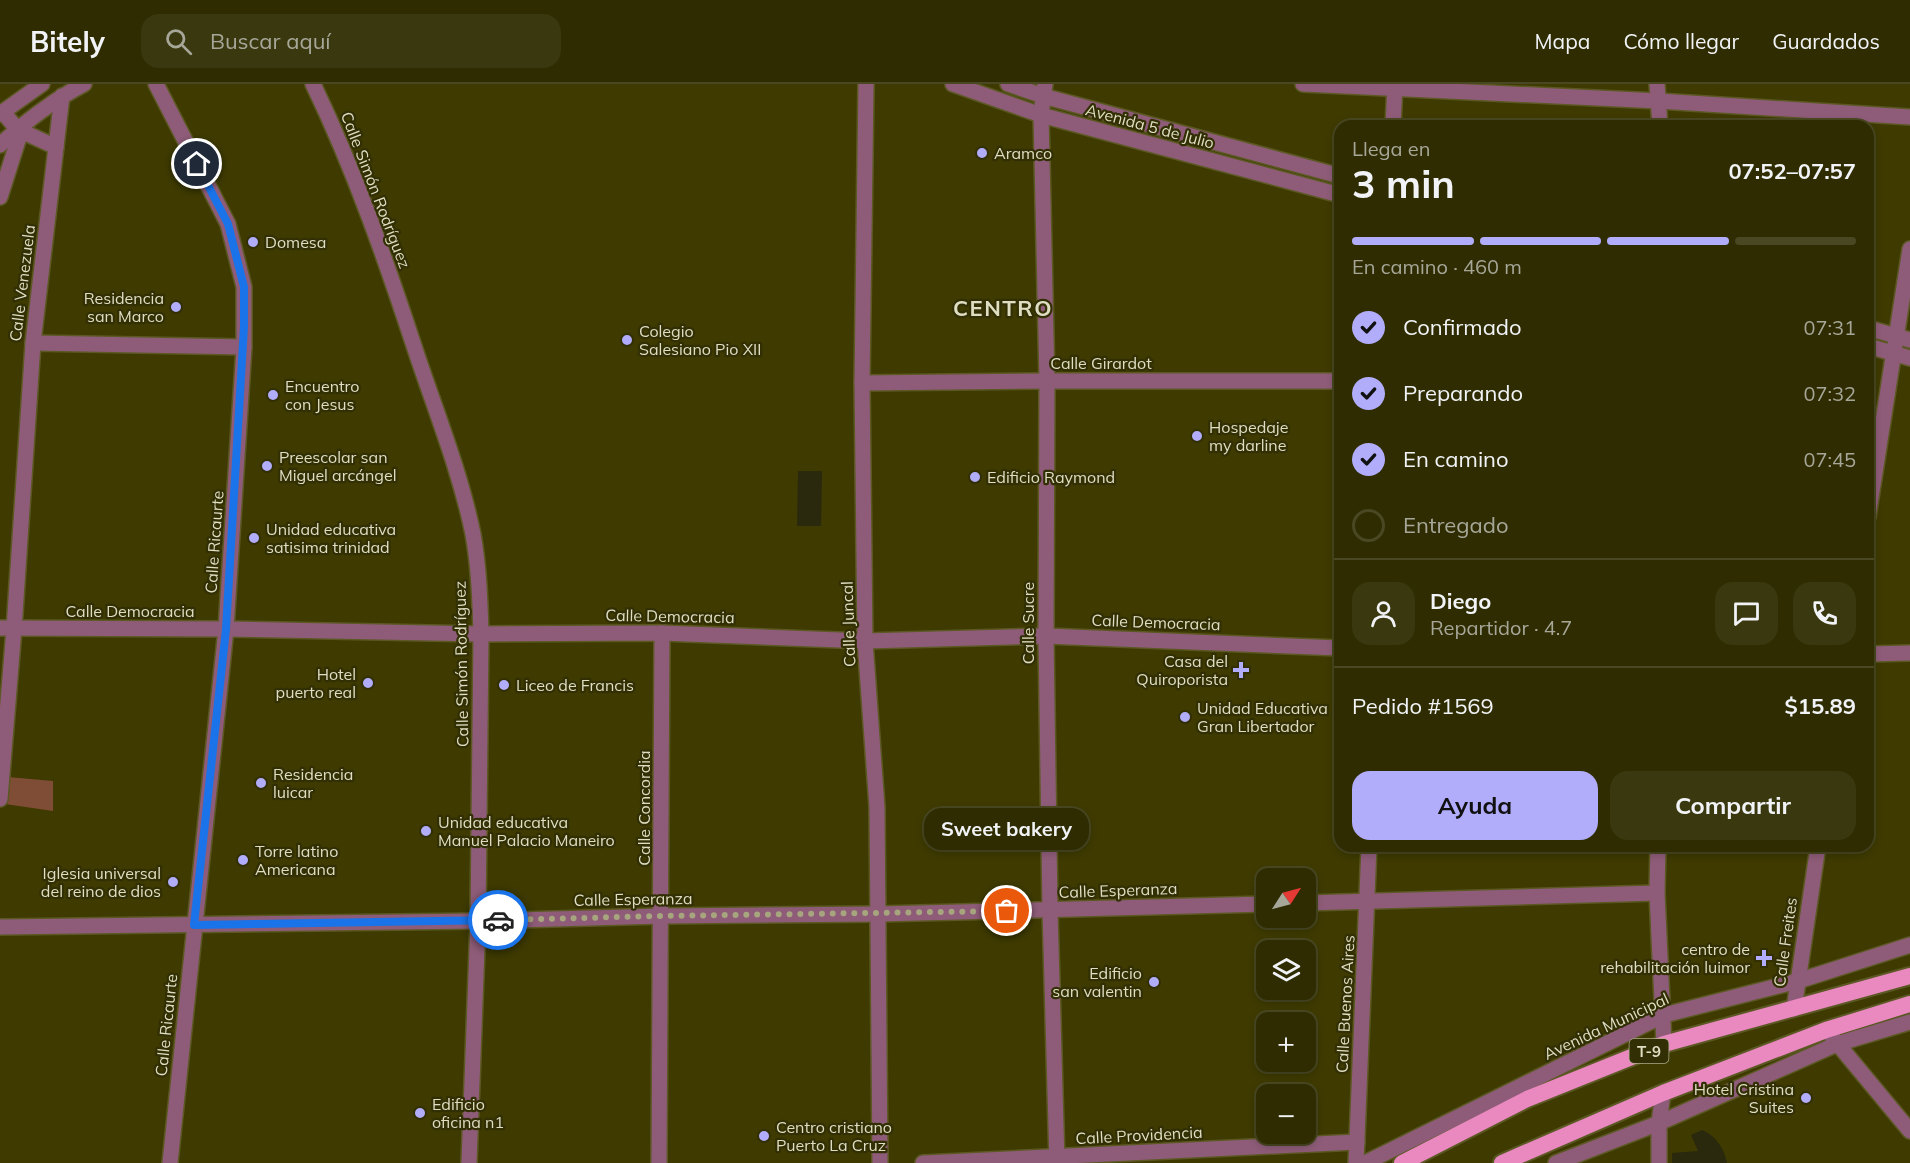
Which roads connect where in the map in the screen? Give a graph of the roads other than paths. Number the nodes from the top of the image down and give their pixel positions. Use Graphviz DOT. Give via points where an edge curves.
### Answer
graph roads {
  1 [pos="42,84"];
  2 [pos="84,84"];
  3 [pos="156,84"];
  4 [pos="314,84"];
  5 [pos="866,84"];
  6 [pos="953,84"];
  7 [pos="1008,84"];
  8 [pos="1303,84"];
  9 [pos="1657,84"];
  10 [pos="1395,86"];
  11 [pos="1044,90"];
  12 [pos="62,96"];
  13 [pos="1659,101"];
  14 [pos="1,113"];
  15 [pos="1041,115"];
  16 [pos="1910,117"];
  17 [pos="1393,120"];
  18 [pos="1660,120"];
  19 [pos="19,130"];
  20 [pos="0,145"];
  21 [pos="56,147"];
  22 [pos="1334,174"];
  23 [pos="1334,193"];
  24 [pos="0,197"];
  25 [pos="1910,249"];
  26 [pos="1874,330"];
  27 [pos="1903,338"];
  28 [pos="33,343"];
  29 [pos="244,347"];
  30 [pos="1874,348"];
  31 [pos="1892,353"];
  32 [pos="1910,358"];
  33 [pos="1047,381"];
  34 [pos="1334,381"];
  35 [pos="862,383"];
  36 [pos="1874,476"];
  37 [pos="7,628"];
  38 [pos="226,629"];
  39 [pos="662,633"];
  40 [pos="481,634"];
  41 [pos="1046,636"];
  42 [pos="865,641"];
  43 [pos="1334,648"];
  44 [pos="1910,653"];
  45 [pos="1874,654"];
  46 [pos="0,799"];
  47 [pos="1369,852"];
  48 [pos="1658,852"];
  49 [pos="1817,852"];
  50 [pos="1657,893"];
  51 [pos="1368,901"];
  52 [pos="1316,903"];
  53 [pos="1256,904"];
  54 [pos="1050,910"];
  55 [pos="879,914"];
  56 [pos="662,916"];
  57 [pos="478,921"];
  58 [pos="194,925"];
  59 [pos="0,927"];
  60 [pos="1910,945"];
  61 [pos="1910,976"];
  62 [pos="1798,981"];
  63 [pos="1910,1004"];
  64 [pos="1794,1008"];
  65 [pos="1664,1015"];
  66 [pos="1910,1023"];
  67 [pos="1826,1030"];
  68 [pos="1664,1044"];
  69 [pos="1837,1044"];
  70 [pos="1663,1093"];
  71 [pos="1659,1124"];
  72 [pos="1910,1131"];
  73 [pos="1357,1142"];
  74 [pos="1057,1160"];
  75 [pos="170,1163"];
  76 [pos="470,1163"];
  77 [pos="659,1163"];
  78 [pos="880,1163"];
  79 [pos="923,1163"];
  80 [pos="1356,1163"];
  81 [pos="1365,1163"];
  82 [pos="1402,1163"];
  83 [pos="1502,1163"];
  84 [pos="1556,1163"];
  85 [pos="1659,1163"];
  1 -- 14 [label="street"];
  2 -- 12 [label="street"];
  3 -- 29 [label="street, Calle Ricaurte" via="228,224 244,287"];
  4 -- 40 [label="street, Calle Simón Rodríguez" via="379,241 449,444 473,535"];
  5 -- 35 [label="street, Calle Juncal"];
  6 -- 15 [label="street, Avenida 5 de Julio"];
  7 -- 11 [label="street, Avenida 5 de Julio"];
  8 -- 10 [label="street"];
  9 -- 13 [label="street"];
  10 -- 13 [label="street"];
  10 -- 17 [label="street"];
  11 -- 15 [label="street, Calle Sucre"];
  11 -- 22 [label="street, Avenida 5 de Julio"];
  12 -- 19 [label="street"];
  12 -- 21 [label="street, Calle Venezuela"];
  13 -- 16 [label="street"];
  13 -- 18 [label="street"];
  14 -- 19 [label="street"];
  15 -- 23 [label="street, Avenida 5 de Julio"];
  15 -- 33 [label="street, Calle Sucre"];
  19 -- 20 [label="street"];
  19 -- 21 [label="street"];
  19 -- 24 [label="street"];
  21 -- 28 [label="street, Calle Venezuela"];
  25 -- 27 [label="street"];
  26 -- 27 [label="street"];
  27 -- 31 [label="street"];
  28 -- 29 [label="street"];
  28 -- 37 [label="street, Calle Venezuela"];
  29 -- 38 [label="street, Calle Ricaurte"];
  30 -- 31 [label="street"];
  31 -- 32 [label="street"];
  31 -- 36 [label="street"];
  33 -- 34 [label="street, Calle Girardot"];
  33 -- 35 [label="street, Calle Girardot"];
  33 -- 41 [label="street, Calle Sucre"];
  35 -- 42 [label="street, Calle Juncal"];
  37 -- 38 [label="street, Calle Democracia"];
  37 -- 46 [label="street, Calle Venezuela"];
  38 -- 40 [label="street, Calle Democracia"];
  38 -- 58 [label="street, Calle Ricaurte"];
  39 -- 40 [label="street, Calle Democracia"];
  39 -- 42 [label="street, Calle Democracia"];
  39 -- 56 [label="street, Calle Concordia"];
  40 -- 57 [label="street, Calle Simón Rodríguez"];
  41 -- 42 [label="street, Calle Democracia"];
  41 -- 43 [label="street, Calle Democracia"];
  41 -- 54 [label="street, Calle Sucre"];
  42 -- 55 [label="street, Calle Juncal" via="877,807"];
  44 -- 45 [label="street"];
  47 -- 51 [label="street, Calle Buenos Aires"];
  48 -- 50 [label="street"];
  49 -- 62 [label="street, Calle Freites"];
  50 -- 51 [label="street"];
  50 -- 65 [label="street"];
  51 -- 52 [label="street"];
  51 -- 73 [label="street, Calle Buenos Aires"];
  53 -- 54 [label="street, Calle Esperanza"];
  54 -- 55 [label="street, Calle Esperanza"];
  54 -- 74 [label="street, Calle Sucre"];
  55 -- 56 [label="street, Calle Esperanza"];
  55 -- 78 [label="street, Calle Juncal"];
  56 -- 57 [label="street, Calle Esperanza"];
  56 -- 77 [label="street, Calle Concordia"];
  57 -- 58 [label="street, Calle Esperanza"];
  57 -- 76 [label="street, Calle Simón Rodríguez"];
  58 -- 59 [label="street, Calle Esperanza"];
  58 -- 75 [label="street, Calle Ricaurte"];
  60 -- 62 [label="street, Avenida Municipal / T-9"];
  61 -- 64 [label="highway, T-9"];
  62 -- 64 [label="street, Calle Freites"];
  62 -- 65 [label="street, Avenida Municipal / T-9"];
  63 -- 67 [label="highway"];
  64 -- 68 [label="highway, T-9"];
  65 -- 68 [label="street"];
  65 -- 81 [label="street, Avenida Municipal / T-9"];
  66 -- 69 [label="street"];
  67 -- 69 [label="street"];
  67 -- 70 [label="highway"];
  68 -- 82 [label="highway, T-9" via="1527,1099"];
  69 -- 71 [label="street"];
  69 -- 72 [label="street"];
  70 -- 71 [label="street"];
  70 -- 83 [label="highway"];
  71 -- 84 [label="street"];
  71 -- 85 [label="street"];
  73 -- 74 [label="street, Calle Providencia"];
  73 -- 80 [label="street, Calle Buenos Aires"];
  74 -- 79 [label="street, Calle Providencia"];
}
